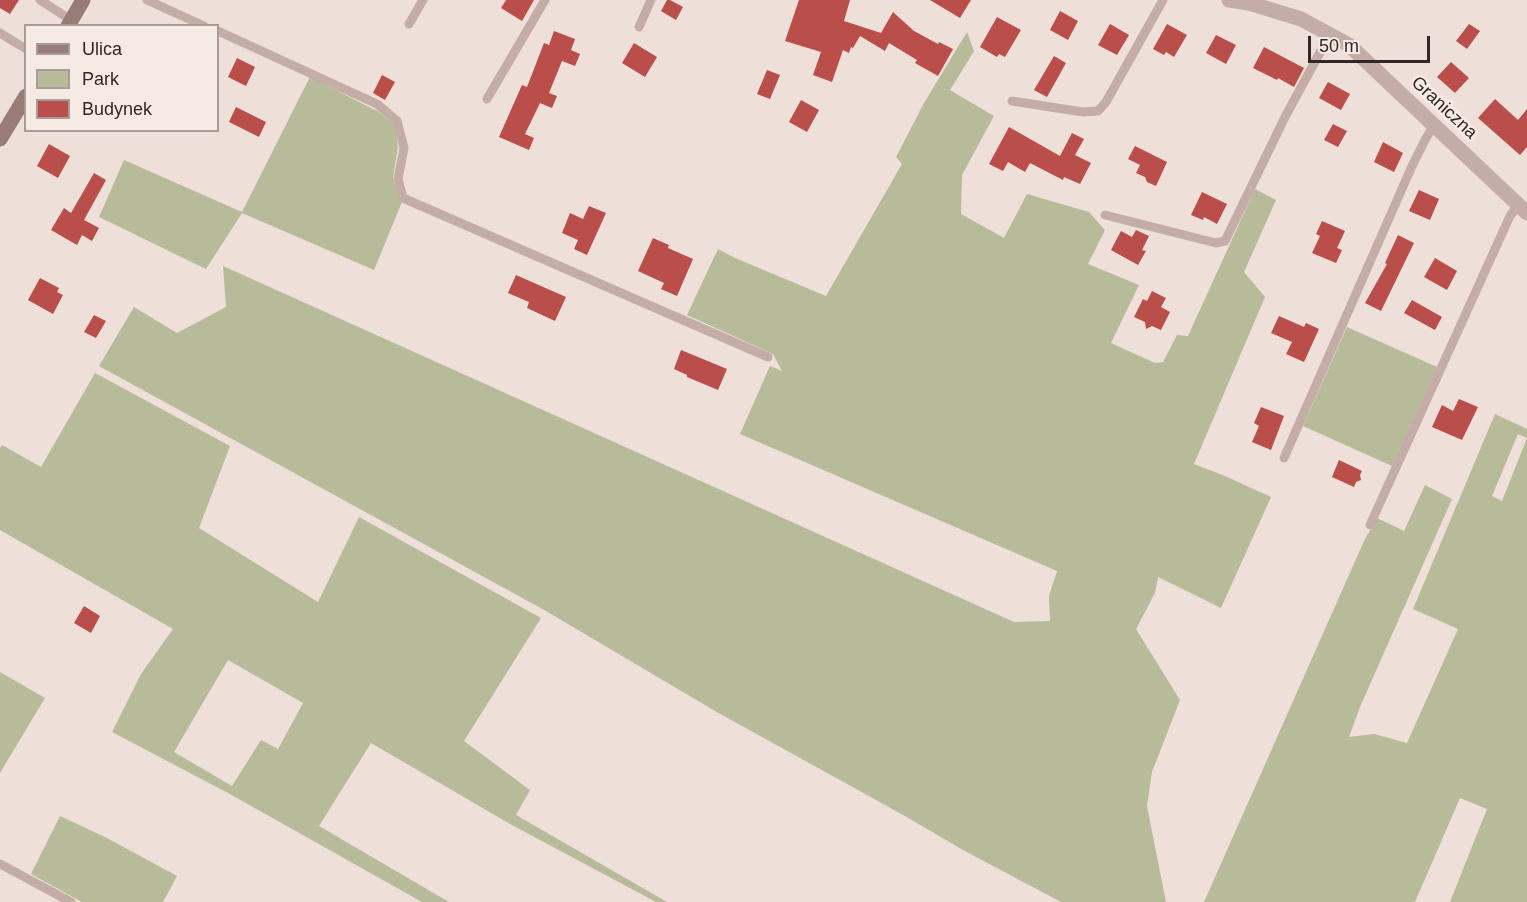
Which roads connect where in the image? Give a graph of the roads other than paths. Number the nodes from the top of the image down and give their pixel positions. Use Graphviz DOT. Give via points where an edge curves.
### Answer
graph roads {
  1 [pos="40,0"];
  2 [pos="83,0"];
  3 [pos="147,0"];
  4 [pos="423,0"];
  5 [pos="545,0"];
  6 [pos="651,0"];
  7 [pos="1163,0"];
  8 [pos="1229,0"];
  9 [pos="70,23"];
  10 [pos="200,24"];
  11 [pos="409,24"];
  12 [pos="639,27"];
  13 [pos="219,32"];
  14 [pos="0,33"];
  15 [pos="1330,34"];
  16 [pos="24,48"];
  17 [pos="24,99"];
  18 [pos="488,99"];
  19 [pos="1012,101"];
  20 [pos="1434,125"];
  21 [pos="0,139"];
  22 [pos="1523,209"];
  23 [pos="1105,215"];
  24 [pos="768,357"];
  25 [pos="1284,458"];
  26 [pos="1370,525"];
  27 [pos="0,864"];
  28 [pos="71,902"];
  1 -- 9 [label="lane"];
  2 -- 9 [label="main road"];
  3 -- 10 [label="lane"];
  4 -- 11 [label="lane"];
  5 -- 18 [label="lane"];
  6 -- 12 [label="lane"];
  7 -- 19 [label="lane" via="1098,111"];
  8 -- 15 [label="street, Graniczna" via="1301,19"];
  13 -- 24 [label="lane" via="377,104 397,121 404,148 398,179 403,198"];
  14 -- 16 [label="lane"];
  15 -- 20 [label="street, Graniczna" via="1349,45"];
  15 -- 23 [label="lane" via="1225,241 1216,243"];
  17 -- 21 [label="main road"];
  20 -- 22 [label="street, Graniczna"];
  20 -- 25 [label="lane" via="1412,166"];
  22 -- 26 [label="lane" via="1510,216"];
  27 -- 28 [label="lane"];
}
